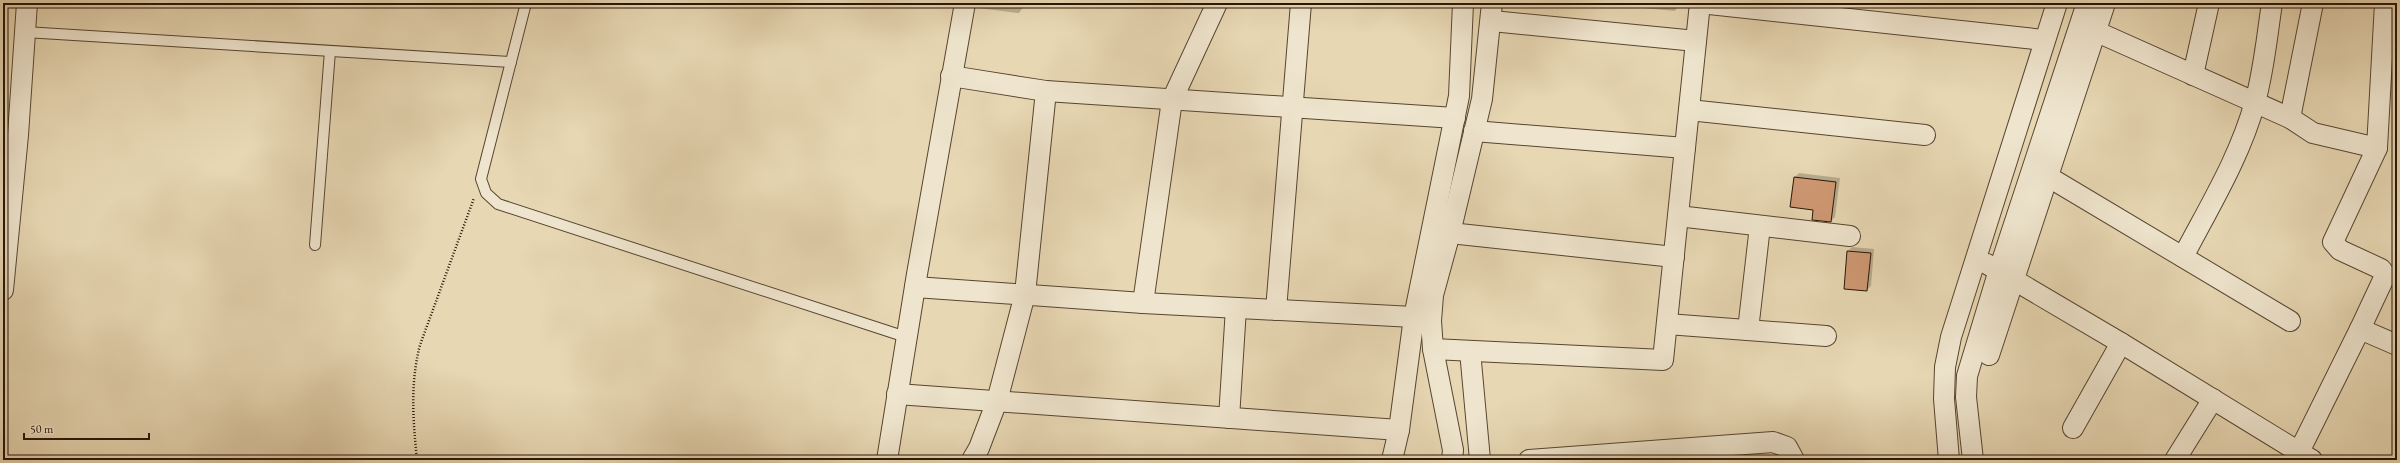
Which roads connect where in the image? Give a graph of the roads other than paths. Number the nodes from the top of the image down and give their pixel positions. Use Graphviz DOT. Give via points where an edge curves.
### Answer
graph roads {
  1 [pos="27,3"];
  2 [pos="526,3"];
  3 [pos="965,3"];
  4 [pos="1217,3"];
  5 [pos="1301,3"];
  6 [pos="1463,3"];
  7 [pos="1700,3"];
  8 [pos="2057,3"];
  9 [pos="2087,3"];
  10 [pos="2104,3"];
  11 [pos="2209,3"];
  12 [pos="2272,3"];
  13 [pos="2313,3"];
  14 [pos="2385,3"];
  15 [pos="1492,12"];
  16 [pos="2095,31"];
  17 [pos="25,32"];
  18 [pos="2044,40"];
  19 [pos="1696,41"];
  20 [pos="330,51"];
  21 [pos="511,62"];
  22 [pos="2193,75"];
  23 [pos="952,76"];
  24 [pos="1046,91"];
  25 [pos="1172,100"];
  26 [pos="2255,102"];
  27 [pos="1292,108"];
  28 [pos="1689,110"];
  29 [pos="1455,118"];
  30 [pos="2290,118"];
  31 [pos="1474,131"];
  32 [pos="1925,135"];
  33 [pos="1685,148"];
  34 [pos="2377,148"];
  35 [pos="2047,176"];
  36 [pos="1678,216"];
  37 [pos="1760,226"];
  38 [pos="1450,233"];
  39 [pos="1850,236"];
  40 [pos="315,245"];
  41 [pos="1674,257"];
  42 [pos="2182,257"];
  43 [pos="1976,258"];
  44 [pos="2006,274"];
  45 [pos="915,287"];
  46 [pos="3,290"];
  47 [pos="1025,294"];
  48 [pos="1143,303"];
  49 [pos="1236,308"];
  50 [pos="1276,310"];
  51 [pos="1414,317"];
  52 [pos="2290,321"];
  53 [pos="1667,324"];
  54 [pos="2360,329"];
  55 [pos="1748,330"];
  56 [pos="1826,336"];
  57 [pos="906,337"];
  58 [pos="2121,342"];
  59 [pos="2397,345"];
  60 [pos="1433,349"];
  61 [pos="1470,351"];
  62 [pos="1989,355"];
  63 [pos="897,394"];
  64 [pos="2213,399"];
  65 [pos="997,401"];
  66 [pos="1229,418"];
  67 [pos="2073,428"];
  68 [pos="1399,430"];
  69 [pos="2302,458"];
  70 [pos="887,460"];
  71 [pos="972,460"];
  72 [pos="1392,460"];
  73 [pos="1452,460"];
  74 [pos="1480,460"];
  75 [pos="1529,460"];
  76 [pos="1794,460"];
  77 [pos="1949,460"];
  78 [pos="1973,460"];
  79 [pos="2175,460"];
  1 -- 17 [label="street"];
  2 -- 21 [label="lane"];
  3 -- 23 [label="street"];
  4 -- 25 [label="street"];
  5 -- 27 [label="street"];
  6 -- 29 [label="street" via="1461,74"];
  7 -- 18 [label="street"];
  7 -- 19 [label="street"];
  8 -- 18 [label="street"];
  9 -- 44 [label="street"];
  10 -- 16 [label="street"];
  11 -- 22 [label="street"];
  12 -- 26 [label="street"];
  13 -- 30 [label="street"];
  14 -- 34 [label="street"];
  15 -- 19 [label="street"];
  15 -- 31 [label="street" via="1482,99"];
  16 -- 22 [label="street"];
  16 -- 35 [label="street"];
  17 -- 20 [label="lane"];
  17 -- 46 [label="street"];
  18 -- 43 [label="street"];
  19 -- 28 [label="street"];
  20 -- 21 [label="lane"];
  20 -- 40 [label="lane"];
  21 -- 57 [label="lane" via="481,179 486,193 498,204"];
  22 -- 26 [label="street"];
  23 -- 24 [label="street"];
  23 -- 45 [label="street"];
  24 -- 25 [label="street"];
  24 -- 47 [label="street"];
  25 -- 27 [label="street"];
  25 -- 48 [label="street"];
  26 -- 30 [label="street"];
  26 -- 42 [label="street" via="2233,162"];
  27 -- 29 [label="street"];
  27 -- 50 [label="street"];
  28 -- 32 [label="street"];
  28 -- 33 [label="street"];
  29 -- 51 [label="street"];
  30 -- 34 [label="street" via="2313,133"];
  31 -- 33 [label="street"];
  31 -- 38 [label="street"];
  33 -- 36 [label="street"];
  34 -- 54 [label="street" via="2333,242 2335,247 2381,269 2384,273"];
  35 -- 42 [label="street"];
  35 -- 44 [label="street"];
  36 -- 37 [label="street"];
  36 -- 41 [label="street"];
  37 -- 39 [label="street"];
  37 -- 55 [label="street"];
  38 -- 41 [label="street"];
  38 -- 60 [label="street" via="1433,295"];
  41 -- 53 [label="street"];
  42 -- 52 [label="street"];
  43 -- 44 [label="street"];
  43 -- 77 [label="street" via="1951,337 1945,367 1944,399"];
  44 -- 58 [label="street"];
  44 -- 62 [label="street"];
  44 -- 78 [label="street" via="1967,376 1966,397"];
  45 -- 47 [label="street"];
  45 -- 57 [label="street"];
  47 -- 48 [label="street"];
  47 -- 65 [label="street"];
  48 -- 49 [label="street"];
  49 -- 50 [label="street"];
  49 -- 66 [label="street"];
  50 -- 51 [label="street"];
  51 -- 68 [label="street"];
  53 -- 55 [label="street"];
  53 -- 61 [label="street" via="1663,360"];
  54 -- 59 [label="street"];
  54 -- 69 [label="street"];
  55 -- 56 [label="street"];
  57 -- 63 [label="street"];
  58 -- 64 [label="street"];
  58 -- 67 [label="street"];
  60 -- 61 [label="street"];
  60 -- 73 [label="street" via="1447,412 1453,450"];
  61 -- 74 [label="street"];
  63 -- 65 [label="street"];
  63 -- 70 [label="street"];
  64 -- 69 [label="street"];
  64 -- 79 [label="street"];
  65 -- 66 [label="street"];
  65 -- 71 [label="street"];
  66 -- 68 [label="street"];
  68 -- 72 [label="street"];
  75 -- 76 [label="street" via="1773,442 1787,447"];
}
